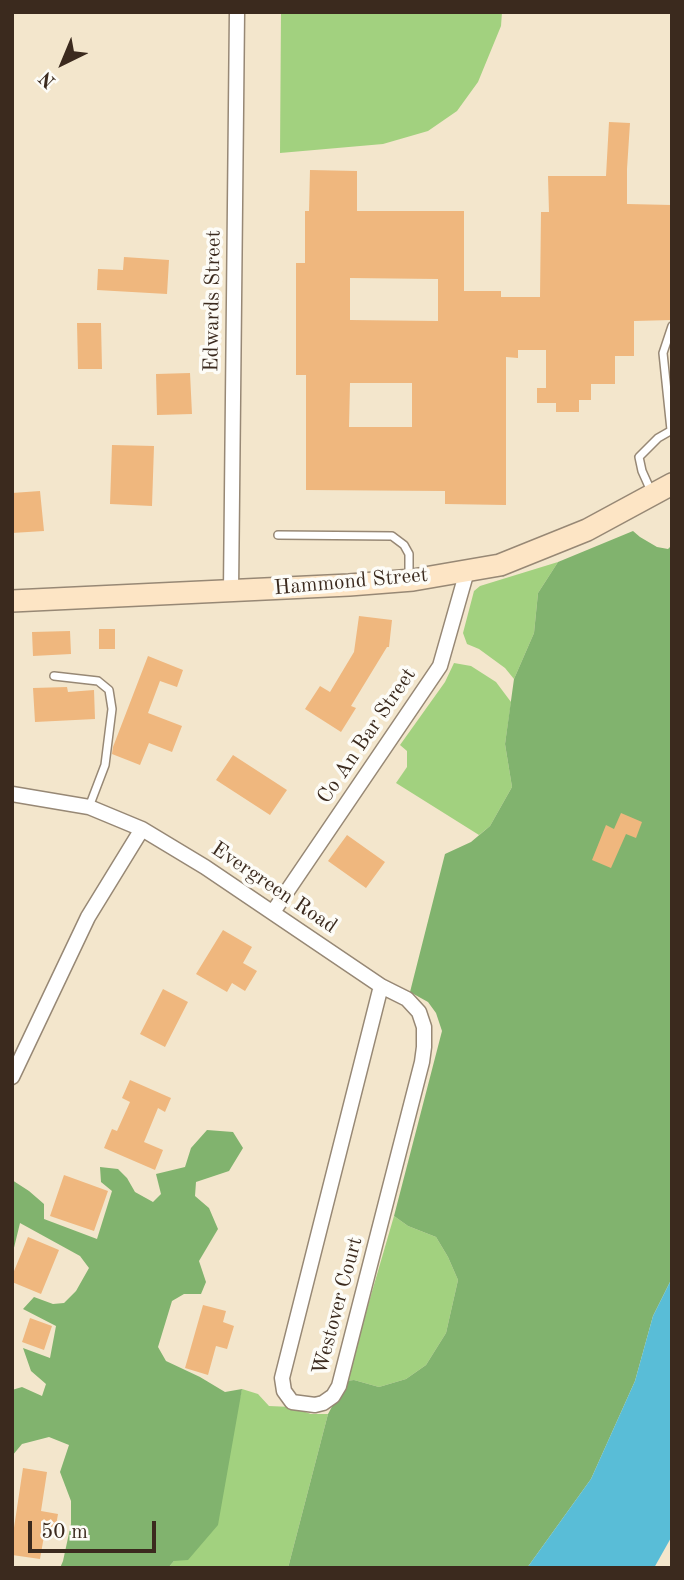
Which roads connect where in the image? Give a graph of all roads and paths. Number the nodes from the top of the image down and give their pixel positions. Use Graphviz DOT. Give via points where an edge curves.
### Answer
graph roads {
  1 [pos="237,12"];
  2 [pos="672,326"];
  3 [pos="672,430"];
  4 [pos="662,490"];
  5 [pos="278,535"];
  6 [pos="467,570"];
  7 [pos="409,580"];
  8 [pos="231,591"];
  9 [pos="12,601"];
  10 [pos="54,676"];
  11 [pos="12,794"];
  12 [pos="89,807"];
  13 [pos="142,829"];
  14 [pos="273,912"];
  15 [pos="381,986"];
  16 [pos="12,1077"];
  1 -- 8 [label="street, Edwards Street"];
  2 -- 3 [label="lane" via="663,353"];
  3 -- 4 [label="lane" via="639,457 642,471"];
  4 -- 6 [label="street, Hammond Street" via="547,547 500,565"];
  5 -- 7 [label="lane" via="392,536 409,554"];
  6 -- 7 [label="street, Hammond Street"];
  6 -- 14 [label="street, Co An Bar Street" via="440,666"];
  7 -- 8 [label="street, Hammond Street"];
  8 -- 9 [label="street, Hammond Street"];
  10 -- 12 [label="lane" via="98,681 109,690 112,709 105,765"];
  11 -- 12 [label="street, Evergreen Road"];
  12 -- 13 [label="street, Evergreen Road"];
  13 -- 14 [label="street, Evergreen Road"];
  13 -- 16 [label="street" via="88,916"];
  14 -- 15 [label="street, Evergreen Road"];
  15 -- 15 [label="street, Westover Court" via="282,1378 292,1402 323,1403 339,1386 422,1062 424,1027 419,1012 407,999"];
}
